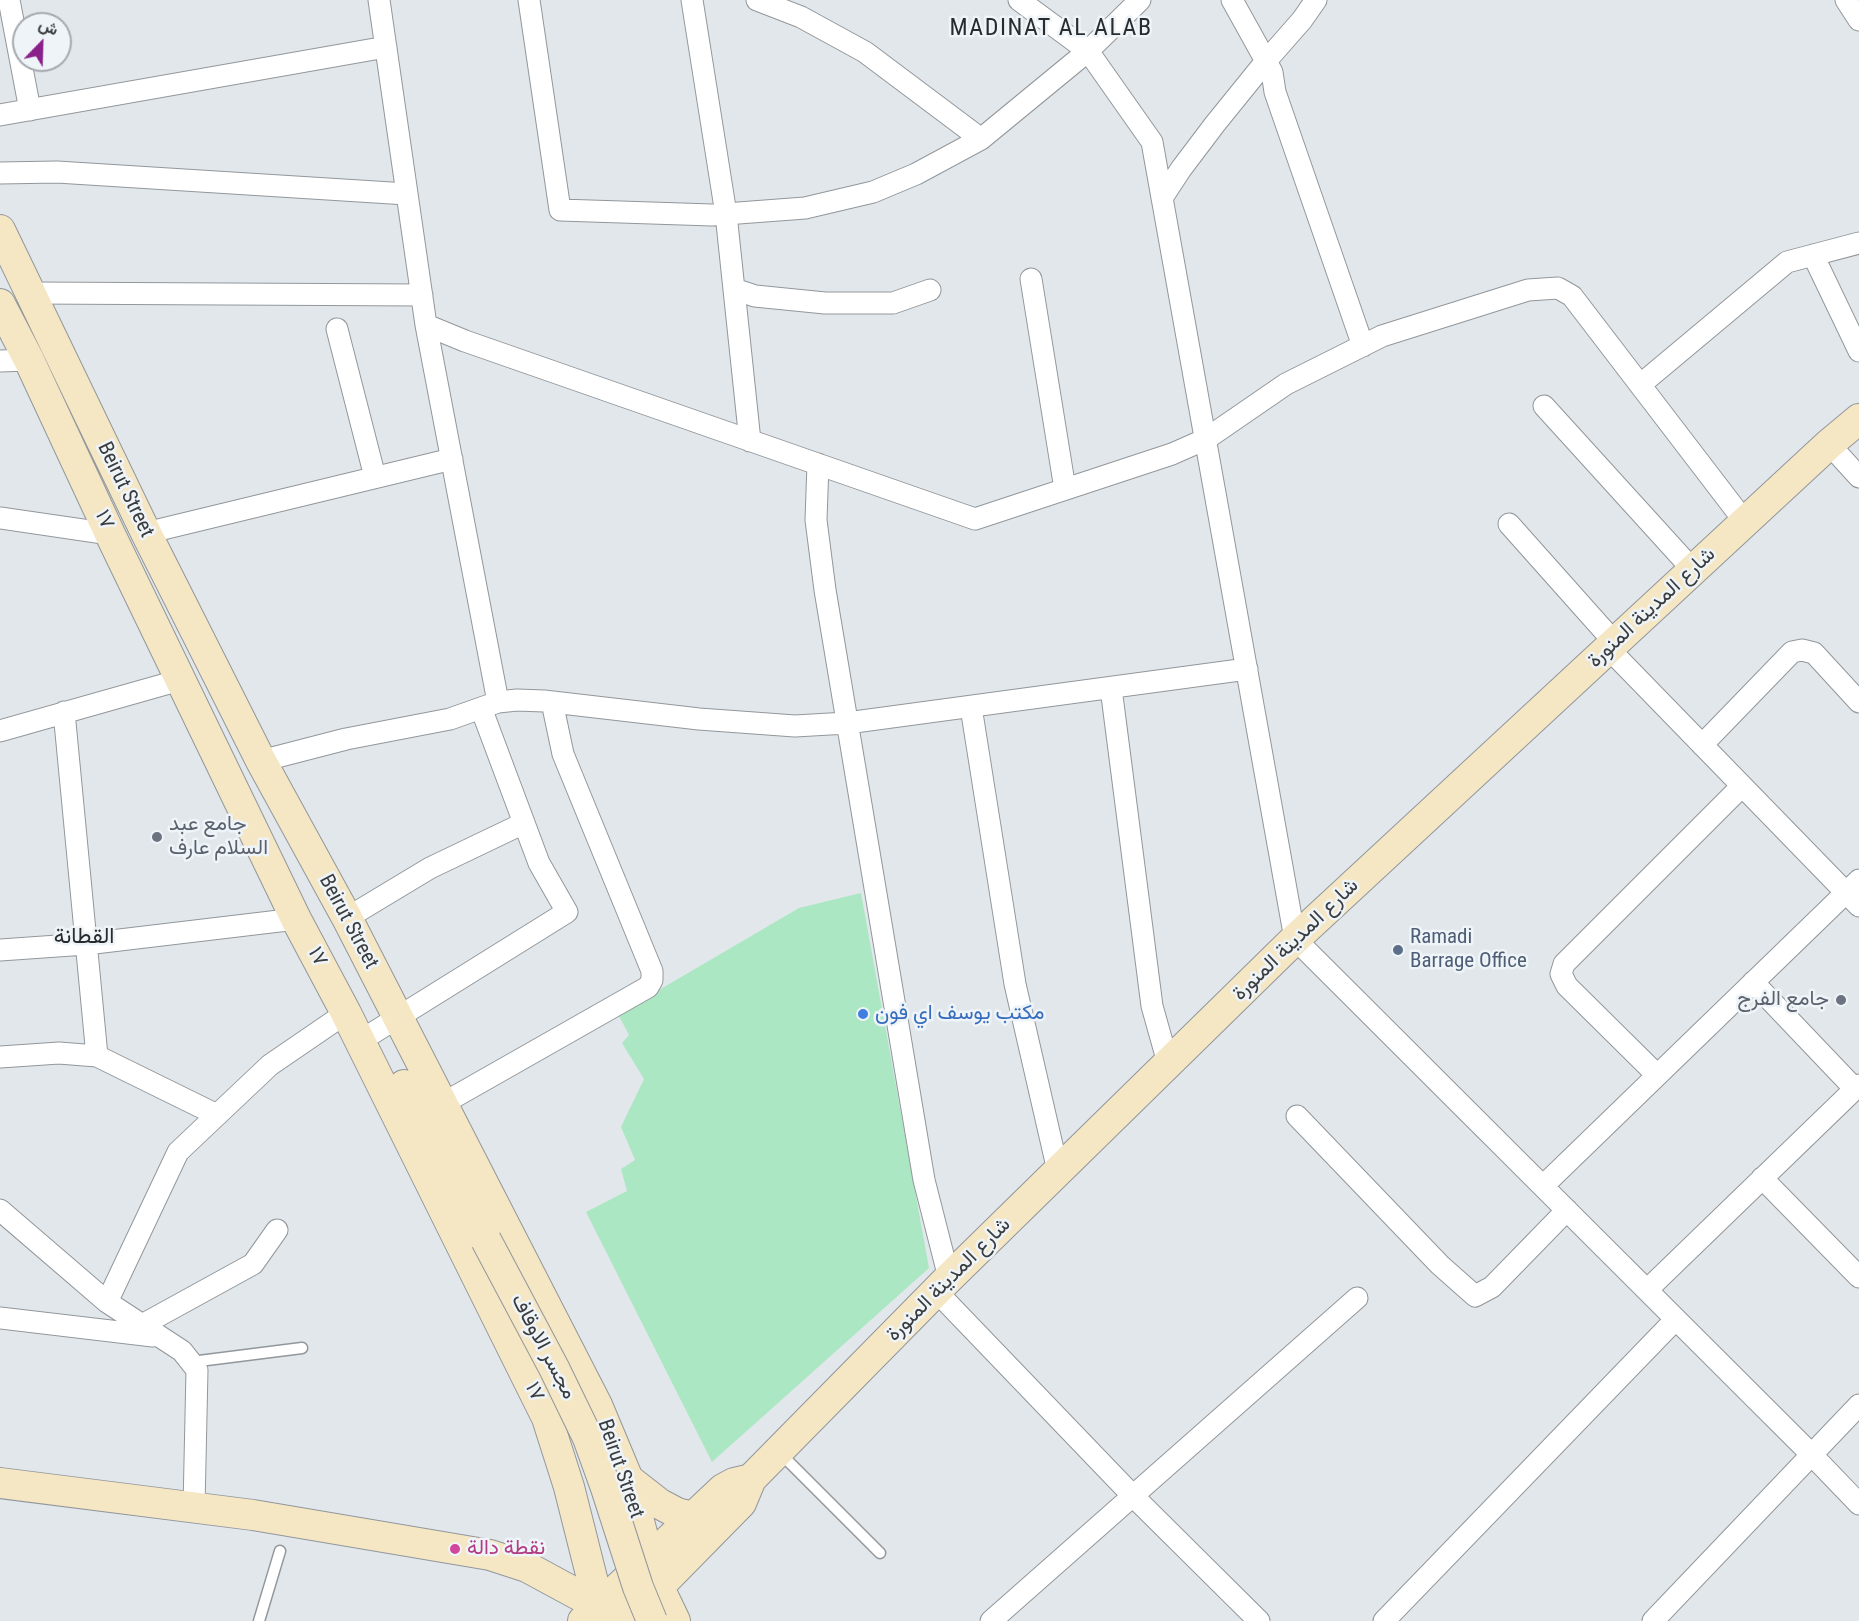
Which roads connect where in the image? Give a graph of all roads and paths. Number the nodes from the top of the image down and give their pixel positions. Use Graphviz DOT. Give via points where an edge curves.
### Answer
graph roads {
  1 [pos="9,0"];
  2 [pos="379,0"];
  3 [pos="529,0"];
  4 [pos="692,0"];
  5 [pos="757,0"];
  6 [pos="1019,0"];
  7 [pos="1140,0"];
  8 [pos="1232,0"];
  9 [pos="1316,0"];
  10 [pos="1846,0"];
  11 [pos="1859,20"];
  12 [pos="386,47"];
  13 [pos="1088,51"];
  14 [pos="1266,61"];
  15 [pos="30,110"];
  16 [pos="0,115"];
  17 [pos="981,139"];
  18 [pos="0,173"];
  19 [pos="407,194"];
  20 [pos="1162,198"];
  21 [pos="726,214"];
  22 [pos="0,230"];
  23 [pos="1859,243"];
  24 [pos="1813,255"];
  25 [pos="1031,279"];
  26 [pos="734,289"];
  27 [pos="930,290"];
  28 [pos="32,293"];
  29 [pos="422,295"];
  30 [pos="0,304"];
  31 [pos="426,325"];
  32 [pos="338,329"];
  33 [pos="1363,346"];
  34 [pos="1859,351"];
  35 [pos="14,360"];
  36 [pos="1640,385"];
  37 [pos="1544,406"];
  38 [pos="1859,419"];
  39 [pos="1206,439"];
  40 [pos="750,441"];
  41 [pos="1829,444"];
  42 [pos="452,459"];
  43 [pos="818,464"];
  44 [pos="375,477"];
  45 [pos="1859,477"];
  46 [pos="1065,489"];
  47 [pos="0,518"];
  48 [pos="1744,522"];
  49 [pos="1509,524"];
  50 [pos="146,533"];
  51 [pos="110,534"];
  52 [pos="1693,570"];
  53 [pos="1612,646"];
  54 [pos="1247,669"];
  55 [pos="180,680"];
  56 [pos="1111,688"];
  57 [pos="552,702"];
  58 [pos="1859,702"];
  59 [pos="489,705"];
  60 [pos="971,707"];
  61 [pos="64,712"];
  62 [pos="847,723"];
  63 [pos="0,731"];
  64 [pos="1702,745"];
  65 [pos="261,761"];
  66 [pos="1742,786"];
  67 [pos="524,823"];
  68 [pos="1855,893"];
  69 [pos="347,918"];
  70 [pos="297,919"];
  71 [pos="1295,939"];
  72 [pos="86,944"];
  73 [pos="0,950"];
  74 [pos="1753,982"];
  75 [pos="346,1013"];
  76 [pos="397,1018"];
  77 [pos="360,1041"];
  78 [pos="97,1056"];
  79 [pos="0,1057"];
  80 [pos="1168,1063"];
  81 [pos="1657,1075"];
  82 [pos="404,1086"];
  83 [pos="1857,1087"];
  84 [pos="442,1104"];
  85 [pos="217,1116"];
  86 [pos="1297,1116"];
  87 [pos="1058,1172"];
  88 [pos="1762,1178"];
  89 [pos="1543,1186"];
  90 [pos="0,1210"];
  91 [pos="1567,1210"];
  92 [pos="277,1230"];
  93 [pos="1859,1277"];
  94 [pos="943,1285"];
  95 [pos="1647,1290"];
  96 [pos="1357,1298"];
  97 [pos="107,1302"];
  98 [pos="0,1317"];
  99 [pos="1676,1319"];
  100 [pos="142,1325"];
  101 [pos="160,1337"];
  102 [pos="302,1348"];
  103 [pos="191,1362"];
  104 [pos="1859,1405"];
  105 [pos="778,1451"];
  106 [pos="1812,1454"];
  107 [pos="628,1479"];
  108 [pos="751,1479"];
  109 [pos="0,1483"];
  110 [pos="1132,1495"];
  111 [pos="1859,1504"];
  112 [pos="194,1507"];
  113 [pos="694,1517"];
  114 [pos="280,1551"];
  115 [pos="880,1553"];
  116 [pos="648,1561"];
  117 [pos="658,1588"];
  118 [pos="596,1616"];
  119 [pos="259,1621"];
  120 [pos="625,1621"];
  121 [pos="652,1621"];
  122 [pos="675,1621"];
  123 [pos="992,1621"];
  124 [pos="1259,1621"];
  125 [pos="1384,1621"];
  126 [pos="1653,1621"];
  1 -- 15 [label="street"];
  2 -- 12 [label="street"];
  3 -- 21 [label="street" via="560,210"];
  4 -- 21 [label="street"];
  5 -- 17 [label="street" via="801,17 865,52"];
  6 -- 13 [label="street"];
  7 -- 13 [label="street"];
  8 -- 14 [label="street"];
  9 -- 14 [label="street"];
  10 -- 11 [label="street"];
  12 -- 15 [label="street"];
  12 -- 19 [label="street"];
  13 -- 17 [label="street"];
  13 -- 20 [label="street" via="1152,142"];
  14 -- 20 [label="street"];
  14 -- 33 [label="street"];
  15 -- 16 [label="street"];
  17 -- 21 [label="street" via="873,192 805,208"];
  18 -- 19 [label="street" via="57,172"];
  19 -- 29 [label="street"];
  20 -- 39 [label="street"];
  21 -- 26 [label="street"];
  22 -- 28 [label="street, Beirut Street"];
  23 -- 24 [label="street"];
  24 -- 34 [label="street"];
  24 -- 36 [label="street" via="1787,262"];
  25 -- 46 [label="street"];
  26 -- 27 [label="street" via="755,296 825,303 893,303"];
  26 -- 40 [label="street"];
  28 -- 29 [label="street"];
  28 -- 50 [label="street, Beirut Street"];
  29 -- 31 [label="street"];
  30 -- 35 [label="street, ١٧"];
  31 -- 40 [label="street"];
  31 -- 42 [label="street"];
  32 -- 44 [label="street"];
  33 -- 36 [label="street" via="1382,336 1528,290 1558,288 1572,297"];
  33 -- 39 [label="street" via="1286,384"];
  35 -- 51 [label="street, ١٧"];
  36 -- 48 [label="street"];
  37 -- 52 [label="street"];
  38 -- 41 [label="street, شارع المدينة المنورة"];
  39 -- 46 [label="street"];
  39 -- 54 [label="street"];
  40 -- 43 [label="street"];
  41 -- 45 [label="street"];
  41 -- 48 [label="street, شارع المدينة المنورة"];
  42 -- 44 [label="street"];
  42 -- 59 [label="street"];
  43 -- 46 [label="street" via="975,519"];
  43 -- 62 [label="street" via="816,520"];
  44 -- 50 [label="street"];
  47 -- 51 [label="street"];
  48 -- 52 [label="street, شارع المدينة المنورة"];
  49 -- 53 [label="street"];
  50 -- 65 [label="street, Beirut Street"];
  51 -- 55 [label="street, ١٧"];
  52 -- 53 [label="street, شارع المدينة المنورة"];
  53 -- 64 [label="street"];
  53 -- 71 [label="street, شارع المدينة المنورة"];
  54 -- 56 [label="street"];
  54 -- 71 [label="street"];
  55 -- 61 [label="street"];
  55 -- 70 [label="street, ١٧"];
  56 -- 60 [label="street"];
  56 -- 80 [label="street" via="1152,1006"];
  57 -- 59 [label="street" via="517,700"];
  57 -- 62 [label="street" via="795,726"];
  57 -- 84 [label="street" via="563,754 652,971 652,980 648,987"];
  58 -- 64 [label="street" via="1814,653 1792,652"];
  59 -- 65 [label="street" via="450,719 346,739"];
  59 -- 67 [label="street"];
  60 -- 62 [label="street"];
  60 -- 87 [label="street" via="1015,984"];
  61 -- 63 [label="street"];
  61 -- 72 [label="street"];
  62 -- 94 [label="street"];
  64 -- 66 [label="street"];
  65 -- 69 [label="street, Beirut Street"];
  66 -- 68 [label="street"];
  66 -- 81 [label="street" via="1564,964 1560,974 1567,986"];
  67 -- 69 [label="street" via="430,868"];
  67 -- 76 [label="street" via="539,863 567,912"];
  68 -- 74 [label="street"];
  69 -- 76 [label="street, Beirut Street"];
  70 -- 72 [label="street"];
  70 -- 75 [label="street, ١٧"];
  71 -- 80 [label="street, شارع المدينة المنورة"];
  71 -- 89 [label="street"];
  72 -- 73 [label="street"];
  72 -- 78 [label="street"];
  74 -- 81 [label="street"];
  74 -- 83 [label="street"];
  75 -- 77 [label="street, ١٧"];
  75 -- 85 [label="street" via="270,1065"];
  76 -- 77 [label="street"];
  76 -- 82 [label="street, مجسر الاوقاف"];
  76 -- 84 [label="street, Beirut Street"];
  77 -- 82 [label="street, مجسر الاوقاف" via="386,1060"];
  77 -- 118 [label="street, ١٧" via="546,1418 569,1487"];
  78 -- 79 [label="street" via="59,1053"];
  78 -- 85 [label="street"];
  80 -- 87 [label="street, شارع المدينة المنورة"];
  81 -- 89 [label="street"];
  82 -- 121 [label="street, مجسر الاوقاف, bridge" via="555,1368 588,1438"];
  83 -- 88 [label="street"];
  84 -- 107 [label="street, Beirut Street" via="592,1395"];
  85 -- 97 [label="street" via="178,1152"];
  86 -- 91 [label="street" via="1440,1265 1475,1296 1492,1287"];
  87 -- 94 [label="street, شارع المدينة المنورة"];
  88 -- 93 [label="street"];
  88 -- 95 [label="street"];
  89 -- 91 [label="street"];
  90 -- 97 [label="street"];
  91 -- 95 [label="street"];
  92 -- 100 [label="street" via="253,1264"];
  94 -- 105 [label="street, شارع المدينة المنورة"];
  94 -- 110 [label="street"];
  95 -- 99 [label="street"];
  96 -- 110 [label="street"];
  97 -- 100 [label="street"];
  98 -- 101 [label="street"];
  99 -- 106 [label="street"];
  99 -- 125 [label="street"];
  100 -- 101 [label="street"];
  101 -- 103 [label="street"];
  102 -- 103 [label="lane"];
  103 -- 112 [label="street" via="197,1370"];
  104 -- 106 [label="street"];
  105 -- 108 [label="street, شارع المدينة المنورة"];
  105 -- 115 [label="lane"];
  106 -- 111 [label="street"];
  106 -- 126 [label="street"];
  107 -- 113 [label="street" via="660,1504"];
  107 -- 116 [label="street, Beirut Street"];
  108 -- 113 [label="street" via="723,1489"];
  108 -- 117 [label="street" via="741,1503"];
  109 -- 112 [label="street"];
  110 -- 123 [label="street"];
  110 -- 124 [label="street"];
  112 -- 118 [label="street" via="490,1555 527,1567"];
  113 -- 116 [label="street"];
  114 -- 119 [label="lane"];
  116 -- 117 [label="street, Beirut Street"];
  116 -- 118 [label="street"];
  117 -- 120 [label="street"];
  117 -- 122 [label="street, Beirut Street"];
}
